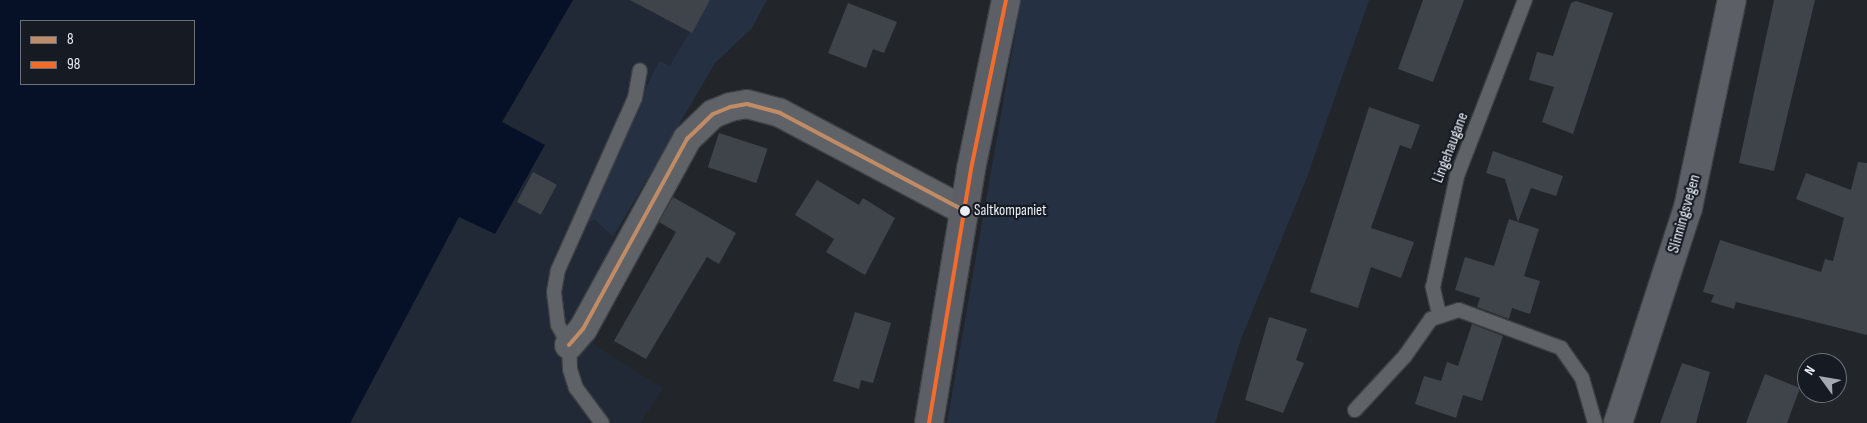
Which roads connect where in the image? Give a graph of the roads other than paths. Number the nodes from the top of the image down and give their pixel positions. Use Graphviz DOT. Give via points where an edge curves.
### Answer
graph roads {
  1 [pos="1006,0"];
  2 [pos="1526,0"];
  3 [pos="1732,0"];
  4 [pos="640,70"];
  5 [pos="965,210"];
  6 [pos="1439,314"];
  7 [pos="569,345"];
  8 [pos="1355,410"];
  9 [pos="602,423"];
  10 [pos="929,423"];
  11 [pos="1595,423"];
  12 [pos="1618,423"];
  1 -- 5 [label="street"];
  2 -- 6 [label="lane, Lingehaugane" via="1457,176 1433,287"];
  3 -- 12 [label="street, Slinningsvegen" via="1688,208"];
  4 -- 7 [label="lane" via="621,134 558,270 554,306"];
  5 -- 7 [label="street" via="780,113 747,104 730,106 706,120 687,139 583,329"];
  5 -- 10 [label="street"];
  6 -- 8 [label="lane"];
  6 -- 11 [label="lane" via="1466,312 1561,348 1582,378"];
  7 -- 9 [label="lane" via="576,388"];
}
